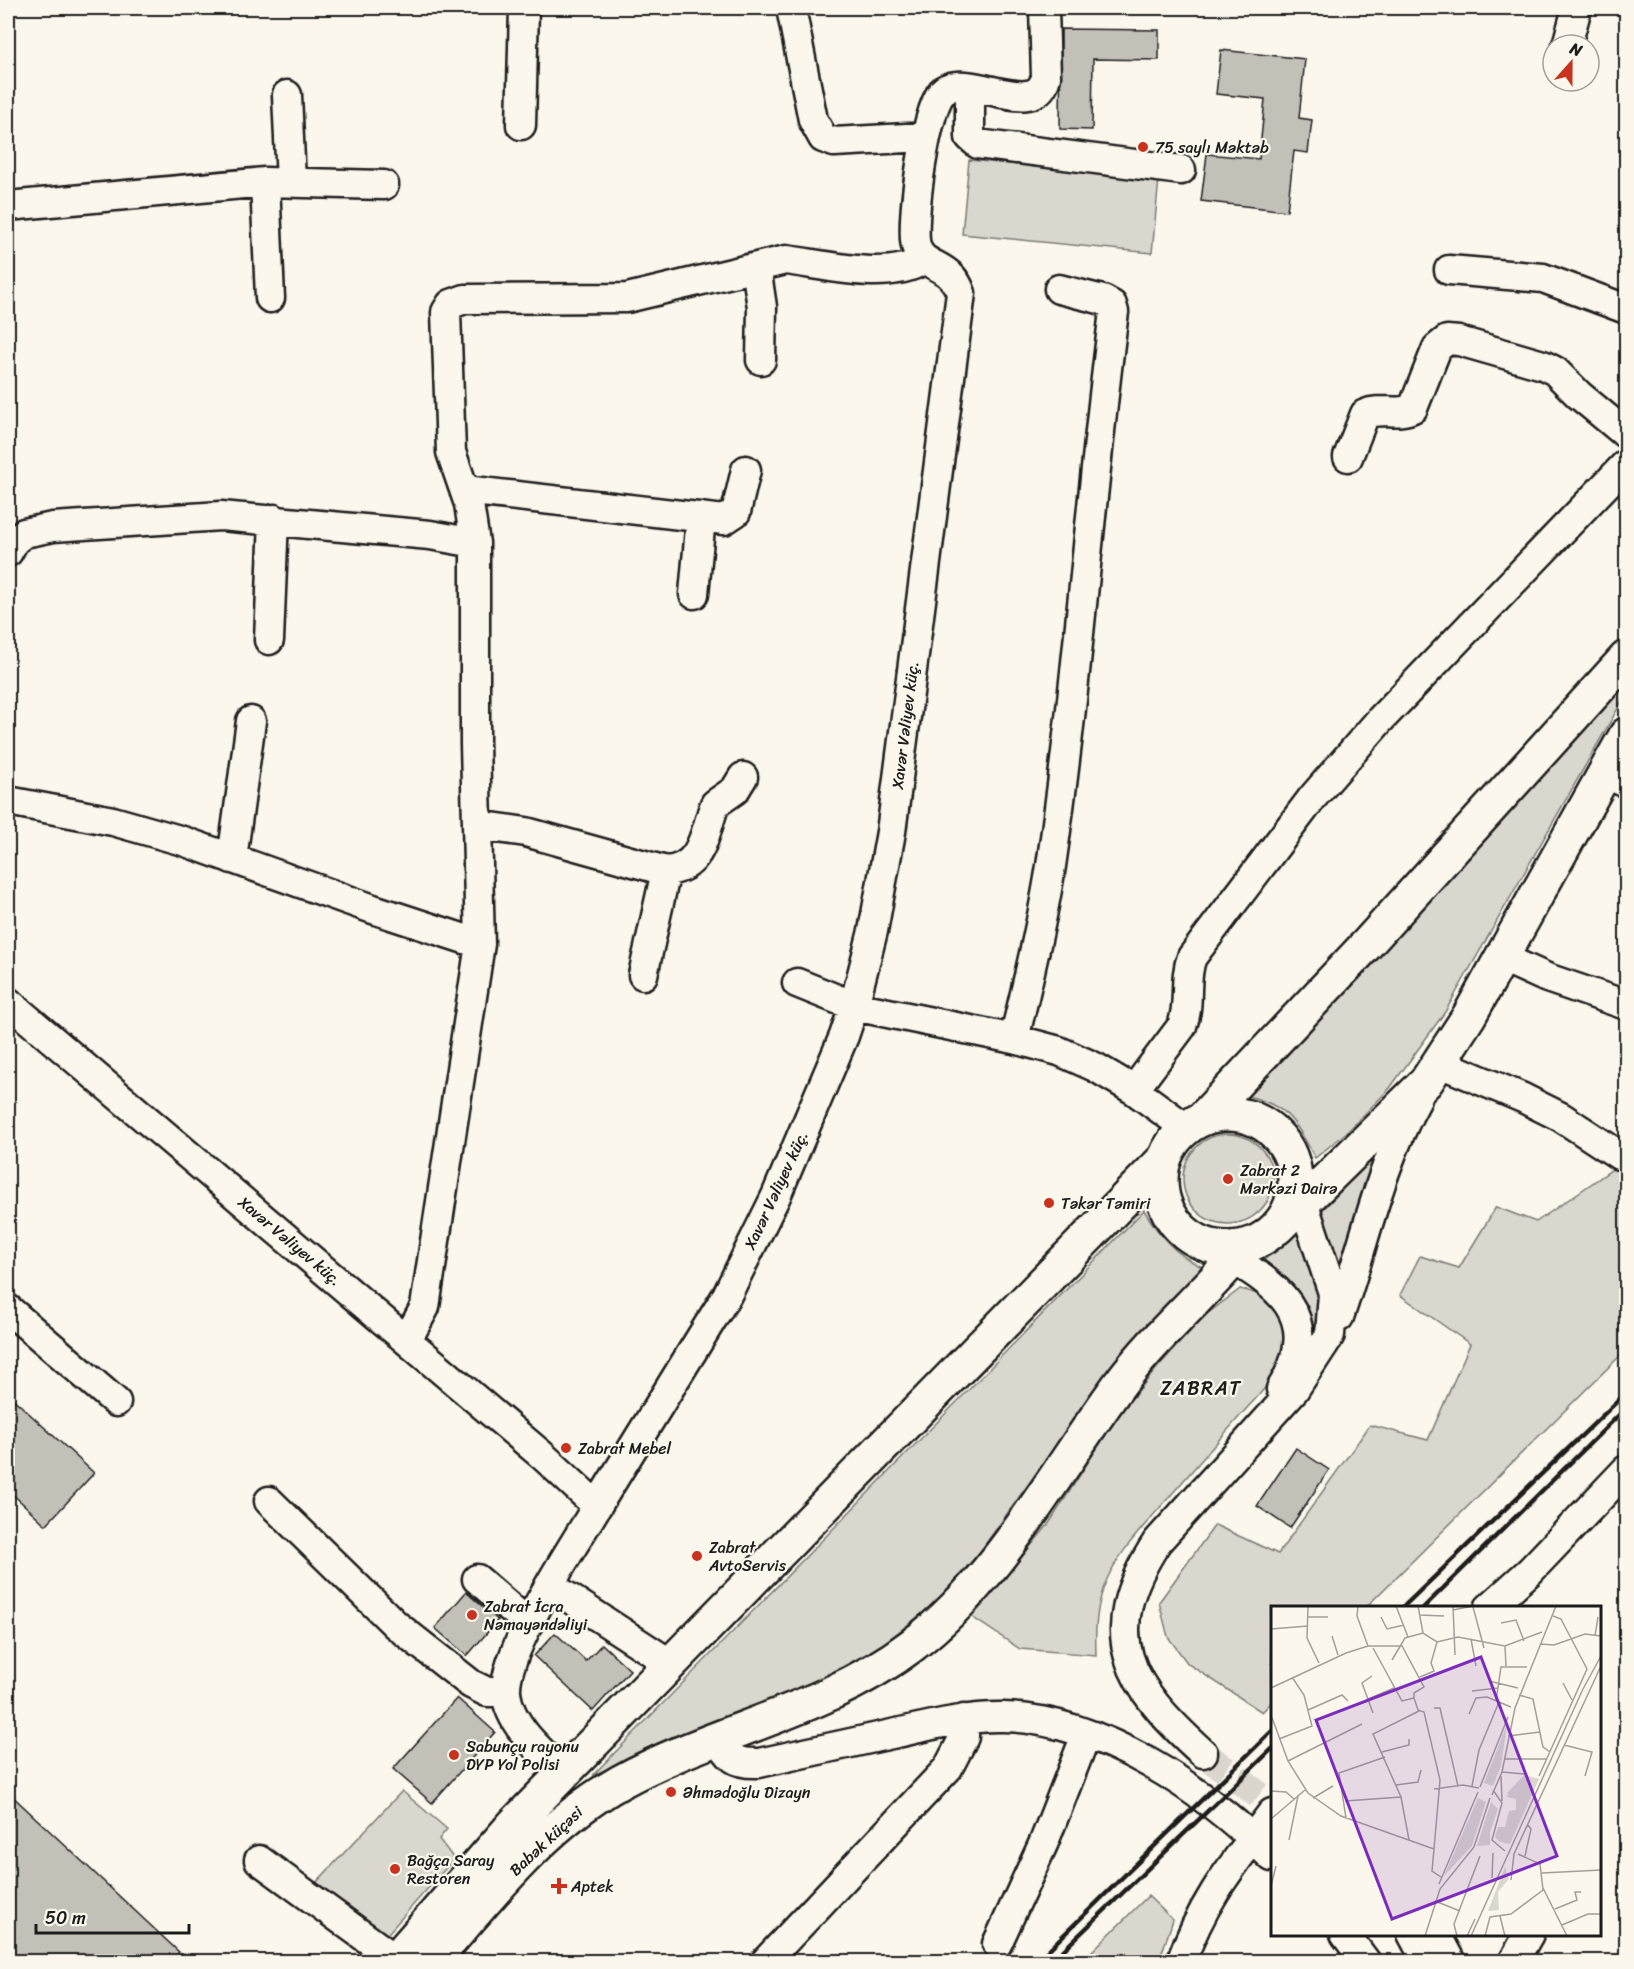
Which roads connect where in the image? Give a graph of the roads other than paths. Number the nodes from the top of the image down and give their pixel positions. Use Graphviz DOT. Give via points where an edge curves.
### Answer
graph roads {
  1 [pos="524,8"];
  2 [pos="791,8"];
  3 [pos="1044,8"];
  4 [pos="1577,8"];
  5 [pos="1570,33"];
  6 [pos="970,87"];
  7 [pos="287,95"];
  8 [pos="521,125"];
  9 [pos="925,137"];
  10 [pos="1181,170"];
  11 [pos="278,182"];
  12 [pos="384,185"];
  13 [pos="8,206"];
  14 [pos="923,260"];
  15 [pos="756,267"];
  16 [pos="1449,270"];
  17 [pos="1059,289"];
  18 [pos="270,298"];
  19 [pos="1626,309"];
  20 [pos="761,360"];
  21 [pos="1625,429"];
  22 [pos="1348,457"];
  23 [pos="1626,464"];
  24 [pos="746,470"];
  25 [pos="465,490"];
  26 [pos="702,517"];
  27 [pos="274,519"];
  28 [pos="475,543"];
  29 [pos="8,552"];
  30 [pos="693,594"];
  31 [pos="269,640"];
  32 [pos="1626,658"];
  33 [pos="251,721"];
  34 [pos="1626,735"];
  35 [pos="743,777"];
  36 [pos="1616,778"];
  37 [pos="8,801"];
  38 [pos="477,825"];
  39 [pos="231,859"];
  40 [pos="666,871"];
  41 [pos="480,944"];
  42 [pos="1503,958"];
  43 [pos="643,975"];
  44 [pos="798,984"];
  45 [pos="8,1002"];
  46 [pos="1626,1005"];
  47 [pos="854,1006"];
  48 [pos="1014,1039"];
  49 [pos="1433,1072"];
  50 [pos="1134,1090"];
  51 [pos="1194,1124"];
  52 [pos="1619,1155"];
  53 [pos="1165,1158"];
  54 [pos="1299,1191"];
  55 [pos="1229,1251"];
  56 [pos="8,1309"];
  57 [pos="1330,1335"];
  58 [pos="407,1340"];
  59 [pos="116,1402"];
  60 [pos="1254,1431"];
  61 [pos="1626,1470"];
  62 [pos="270,1501"];
  63 [pos="597,1506"];
  64 [pos="477,1579"];
  65 [pos="551,1586"];
  66 [pos="1491,1606"];
  67 [pos="529,1624"];
  68 [pos="669,1663"];
  69 [pos="506,1692"];
  70 [pos="964,1719"];
  71 [pos="1086,1735"];
  72 [pos="718,1737"];
  73 [pos="1203,1753"];
  74 [pos="564,1773"];
  75 [pos="1271,1817"];
  76 [pos="1263,1847"];
  77 [pos="259,1860"];
  78 [pos="1346,1936"];
  79 [pos="1413,1936"];
  80 [pos="1437,1936"];
  81 [pos="1528,1936"];
  82 [pos="997,1944"];
  83 [pos="394,1960"];
  84 [pos="433,1961"];
  85 [pos="765,1962"];
  86 [pos="1181,1962"];
  87 [pos="1366,1962"];
  88 [pos="1427,1962"];
  89 [pos="1451,1962"];
  90 [pos="1513,1962"];
  1 -- 8 [label="street"];
  2 -- 9 [label="street" via="813,120 823,138 834,142"];
  3 -- 6 [label="street" via="1044,88 1025,96"];
  4 -- 5 [label="street"];
  6 -- 9 [label="street" via="942,91"];
  6 -- 10 [label="street" via="970,137 978,144"];
  7 -- 11 [label="street"];
  9 -- 14 [label="street" via="914,226 916,247"];
  11 -- 12 [label="street"];
  11 -- 13 [label="street"];
  11 -- 18 [label="street"];
  14 -- 15 [label="street" via="910,268 890,272 786,260"];
  14 -- 47 [label="street, Xavər Vəliyev küç." via="946,270 957,281 961,293 891,832"];
  15 -- 20 [label="street" via="762,307"];
  15 -- 25 [label="street" via="627,298 465,299 451,304 446,312 451,452"];
  16 -- 19 [label="street" via="1543,278"];
  17 -- 48 [label="street" via="1103,300 1112,305 1114,312 1051,868"];
  21 -- 22 [label="street" via="1543,365 1447,340 1437,348 1413,408 1405,413 1375,410 1365,414"];
  23 -- 50 [label="street" via="1414,683 1313,797 1192,957 1186,971 1187,1014 1182,1026"];
  24 -- 26 [label="street" via="736,512 724,520"];
  25 -- 26 [label="street"];
  25 -- 28 [label="street"];
  26 -- 30 [label="street"];
  27 -- 28 [label="street"];
  27 -- 29 [label="street" via="220,516 52,527 24,533"];
  27 -- 31 [label="street"];
  28 -- 38 [label="street"];
  32 -- 51 [label="main road" via="1368,943"];
  33 -- 39 [label="street"];
  34 -- 36 [label="main road"];
  35 -- 40 [label="street" via="735,790 715,804 706,837 693,861 678,870"];
  36 -- 42 [label="main road"];
  37 -- 39 [label="street" via="113,821"];
  38 -- 40 [label="street" via="526,832"];
  38 -- 41 [label="street"];
  39 -- 41 [label="street"];
  40 -- 43 [label="street"];
  41 -- 58 [label="street" via="425,1307"];
  42 -- 46 [label="street" via="1546,978"];
  42 -- 49 [label="main road"];
  44 -- 47 [label="street"];
  45 -- 58 [label="street, Xavər Vəliyev küç."];
  47 -- 48 [label="street"];
  47 -- 63 [label="street, Xavər Vəliyev küç." via="776,1196 727,1295"];
  48 -- 50 [label="street" via="1059,1051"];
  49 -- 52 [label="street" via="1523,1098"];
  49 -- 54 [label="main road"];
  49 -- 57 [label="street" via="1397,1135 1384,1168 1345,1299"];
  50 -- 51 [label="street"];
  51 -- 53 [label="main road" via="1173,1142"];
  51 -- 54 [label="main road" via="1229,1114 1256,1120 1284,1143"];
  53 -- 55 [label="main road" via="1162,1194 1178,1226 1192,1238"];
  53 -- 68 [label="main road, Babək küçəsi"];
  54 -- 55 [label="main road" via="1276,1228 1262,1239"];
  54 -- 57 [label="street" via="1333,1293"];
  55 -- 60 [label="street" via="1278,1290 1299,1322 1296,1357"];
  55 -- 72 [label="main road, Babək küçəsi" via="1143,1355 1009,1541 945,1617 913,1645 865,1677 796,1709"];
  56 -- 59 [label="street"];
  57 -- 60 [label="street" via="1294,1390"];
  58 -- 63 [label="street, Xavər Vəliyev küç."];
  60 -- 73 [label="street" via="1157,1542 1141,1567 1124,1619 1133,1671 1148,1698"];
  61 -- 66 [label="street"];
  62 -- 69 [label="street" via="396,1625 471,1684 488,1692"];
  63 -- 65 [label="street, Xavər Vəliyev küç."];
  64 -- 67 [label="street"];
  65 -- 67 [label="street, Xavər Vəliyev küç."];
  65 -- 68 [label="street"];
  67 -- 69 [label="street, Xavər Vəliyev küç." via="510,1666"];
  68 -- 74 [label="main road, Babək küçəsi"];
  69 -- 74 [label="street" via="513,1714 528,1737"];
  70 -- 71 [label="street" via="1005,1717 1043,1722"];
  70 -- 72 [label="street" via="759,1763 742,1764 729,1755"];
  70 -- 85 [label="street" via="964,1737 948,1768"];
  71 -- 76 [label="street" via="1172,1775 1204,1796"];
  71 -- 82 [label="street" via="1044,1842"];
  72 -- 84 [label="main road, Babək küçəsi" via="653,1765 589,1801 512,1872"];
  74 -- 83 [label="main road, Babək küçəsi"];
  75 -- 76 [label="street"];
  76 -- 86 [label="street" via="1214,1891 1199,1916"];
  77 -- 83 [label="street"];
  78 -- 87 [label="street"];
  79 -- 88 [label="street"];
  80 -- 89 [label="street"];
  81 -- 90 [label="street"];
}
